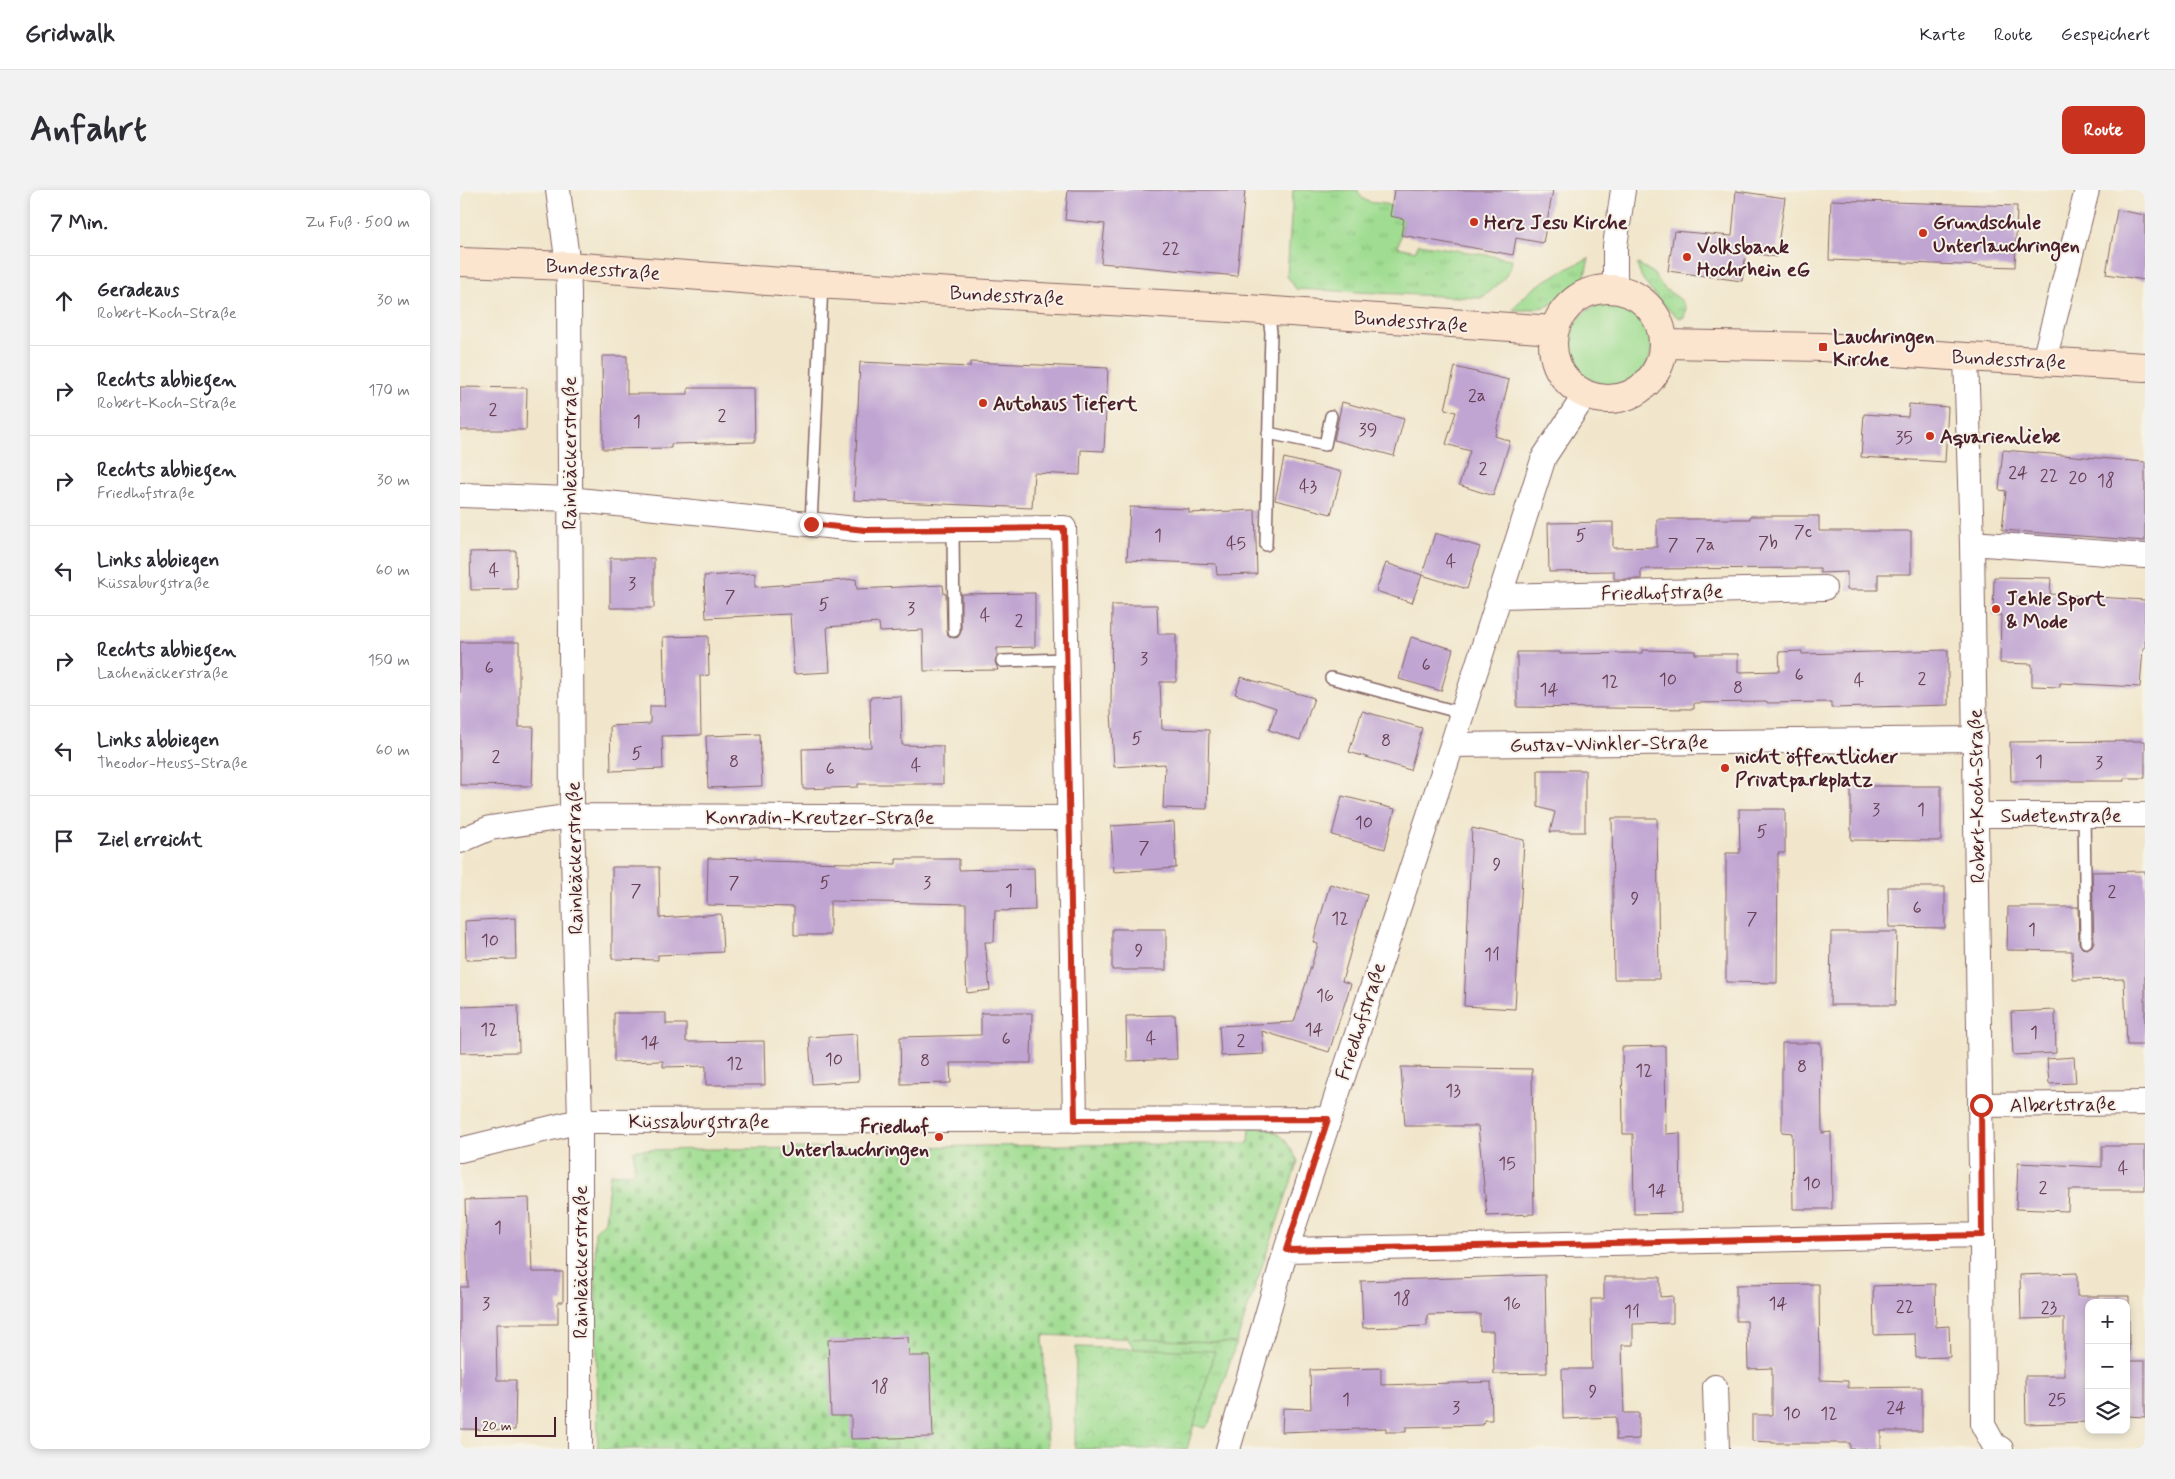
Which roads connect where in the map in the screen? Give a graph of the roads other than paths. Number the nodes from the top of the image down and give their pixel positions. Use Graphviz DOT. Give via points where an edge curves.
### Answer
graph roads {
  1 [pos="558,190"];
  2 [pos="1623,190"];
  3 [pos="2087,190"];
  4 [pos="460,262"];
  5 [pos="568,266"];
  6 [pos="822,284"];
  7 [pos="1615,289"];
  8 [pos="1268,311"];
  9 [pos="1554,330"];
  10 [pos="1663,344"];
  11 [pos="1966,358"];
  12 [pos="2044,361"];
  13 [pos="2145,367"];
  14 [pos="1585,395"];
  15 [pos="1331,416"];
  16 [pos="1268,433"];
  17 [pos="460,495"];
  18 [pos="569,499"];
  19 [pos="811,524"];
  20 [pos="953,529"];
  21 [pos="1972,543"];
  22 [pos="1266,545"];
  23 [pos="2145,556"];
  24 [pos="1824,588"];
  25 [pos="1500,596"];
  26 [pos="954,631"];
  27 [pos="1066,659"];
  28 [pos="1002,661"];
  29 [pos="1331,678"];
  30 [pos="1462,713"];
  31 [pos="1975,739"];
  32 [pos="1452,745"];
  33 [pos="1976,815"];
  34 [pos="2084,815"];
  35 [pos="2145,815"];
  36 [pos="572,816"];
  37 [pos="1068,818"];
  38 [pos="460,841"];
  39 [pos="2086,942"];
  40 [pos="2145,1103"];
  41 [pos="1981,1105"];
  42 [pos="1328,1119"];
  43 [pos="1075,1120"];
  44 [pos="580,1121"];
  45 [pos="460,1150"];
  46 [pos="1982,1235"];
  47 [pos="1286,1250"];
  48 [pos="1715,1387"];
  49 [pos="580,1449"];
  50 [pos="1228,1449"];
  51 [pos="1717,1449"];
  52 [pos="2001,1449"];
  1 -- 5 [label="street, Rainleäckerstraße"];
  2 -- 7 [label="street" via="1615,246"];
  3 -- 12 [label="street"];
  4 -- 5 [label="main road, Bundesstraße"];
  5 -- 6 [label="main road, Bundesstraße"];
  5 -- 18 [label="street, Rainleäckerstraße"];
  6 -- 8 [label="main road, Bundesstraße"];
  6 -- 19 [label="lane"];
  7 -- 9 [label="main road" via="1588,292 1577,298 1563,312"];
  7 -- 10 [label="main road" via="1644,302 1661,328"];
  8 -- 9 [label="main road, Bundesstraße"];
  8 -- 16 [label="lane" via="1271,332"];
  9 -- 14 [label="main road" via="1552,346 1555,361 1562,375"];
  10 -- 11 [label="main road, Bundesstraße" via="1822,347"];
  10 -- 14 [label="main road" via="1660,362 1651,378 1638,390 1621,397 1603,399"];
  11 -- 12 [label="main road, Bundesstraße"];
  11 -- 21 [label="street, Robert-Koch-Straße"];
  12 -- 13 [label="main road, Bundesstraße"];
  14 -- 25 [label="street, Friedhofstraße" via="1544,457"];
  15 -- 16 [label="lane" via="1325,445"];
  16 -- 22 [label="lane"];
  17 -- 18 [label="street"];
  18 -- 19 [label="street"];
  18 -- 36 [label="street, Rainleäckerstraße"];
  19 -- 20 [label="street" via="865,530"];
  20 -- 26 [label="lane"];
  20 -- 27 [label="street" via="1064,528"];
  21 -- 23 [label="street"];
  21 -- 31 [label="street, Robert-Koch-Straße"];
  24 -- 25 [label="street, Friedhofstraße"];
  25 -- 30 [label="street, Friedhofstraße"];
  27 -- 28 [label="lane"];
  27 -- 37 [label="street"];
  29 -- 30 [label="lane"];
  30 -- 32 [label="street, Friedhofstraße"];
  31 -- 32 [label="street, Gustav-Winkler-Straße"];
  31 -- 33 [label="street, Robert-Koch-Straße"];
  32 -- 42 [label="street, Friedhofstraße"];
  33 -- 34 [label="street, Sudetenstraße"];
  33 -- 41 [label="street, Robert-Koch-Straße"];
  34 -- 35 [label="street, Sudetenstraße"];
  34 -- 39 [label="lane"];
  36 -- 37 [label="street, Konradin-Kreutzer-Straße"];
  36 -- 38 [label="street, Konradin-Kreutzer-Straße" via="490,828"];
  36 -- 44 [label="street, Rainleäckerstraße"];
  37 -- 43 [label="street"];
  40 -- 41 [label="street, Albertstraße"];
  41 -- 46 [label="street, Robert-Koch-Straße"];
  42 -- 43 [label="street, Küssaburgstraße"];
  42 -- 47 [label="street, Friedhofstraße"];
  43 -- 44 [label="street, Küssaburgstraße"];
  44 -- 45 [label="street, Küssaburgstraße"];
  44 -- 49 [label="street, Rainleäckerstraße"];
  46 -- 47 [label="street"];
  46 -- 52 [label="street, Robert-Koch-Straße" via="1983,1425 1994,1445"];
  47 -- 50 [label="street, Friedhofstraße"];
  48 -- 51 [label="street"];
}
